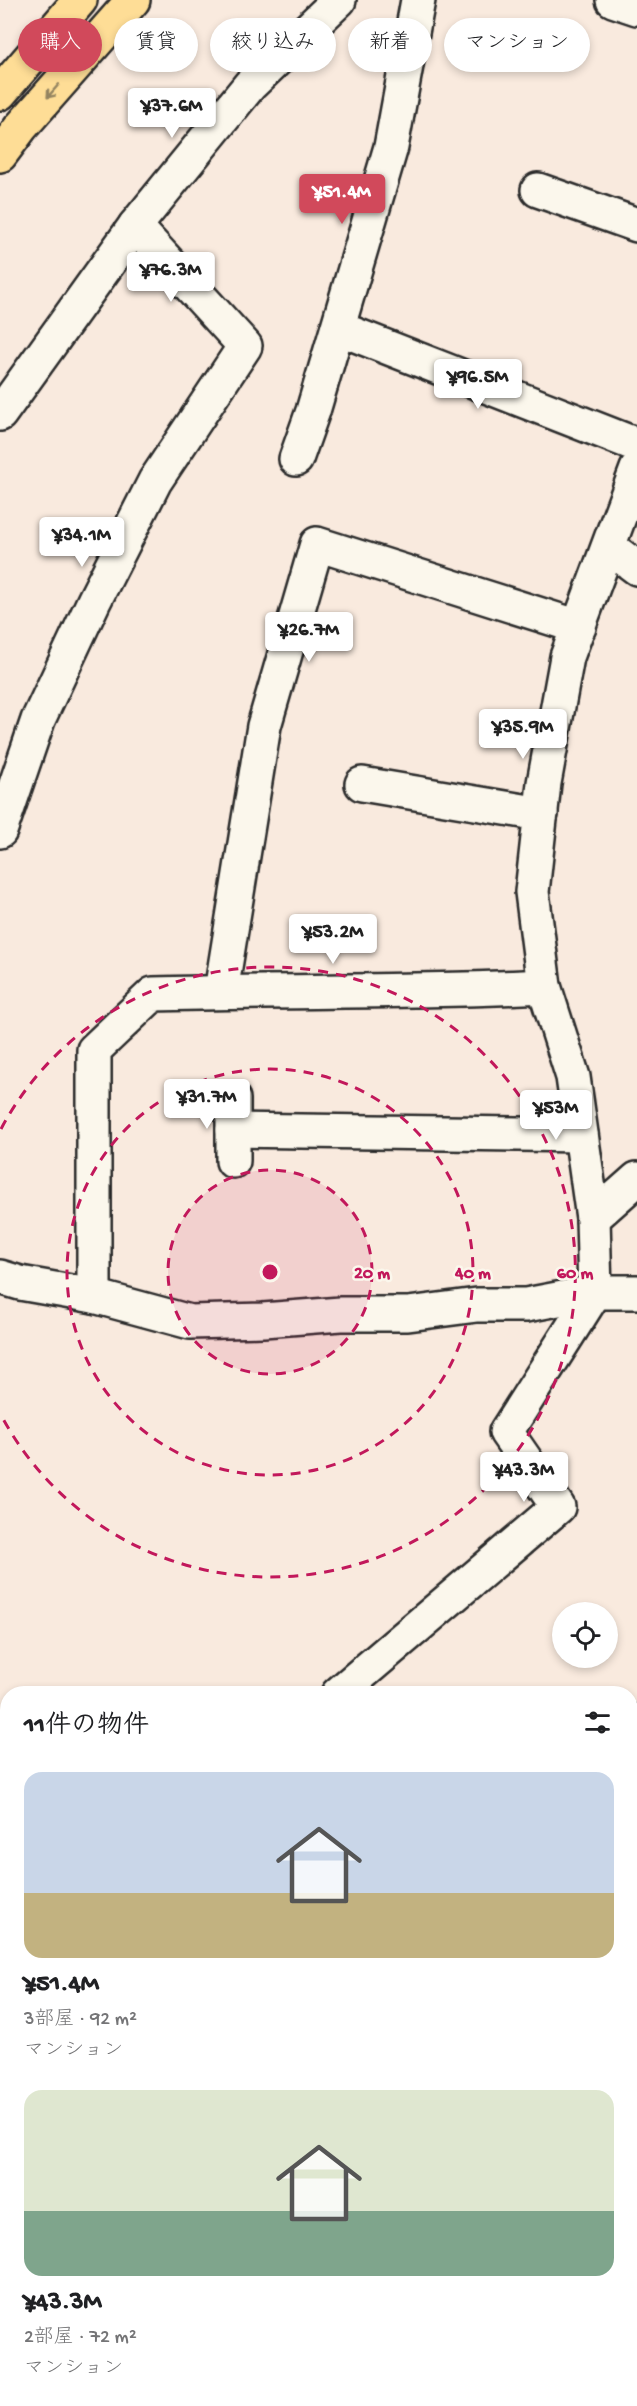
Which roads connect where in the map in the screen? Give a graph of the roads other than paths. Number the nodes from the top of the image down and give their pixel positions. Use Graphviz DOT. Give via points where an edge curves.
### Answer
graph roads {
  1 [pos="80,0"];
  2 [pos="133,0"];
  3 [pos="339,0"];
  4 [pos="418,0"];
  5 [pos="613,0"];
  6 [pos="637,8"];
  7 [pos="0,93"];
  8 [pos="0,156"];
  9 [pos="538,190"];
  10 [pos="637,225"];
  11 [pos="135,226"];
  12 [pos="338,328"];
  13 [pos="0,414"];
  14 [pos="637,445"];
  15 [pos="296,459"];
  16 [pos="637,469"];
  17 [pos="609,547"];
  18 [pos="637,568"];
  19 [pos="579,627"];
  20 [pos="362,784"];
  21 [pos="541,814"];
  22 [pos="0,831"];
  23 [pos="544,986"];
  24 [pos="221,992"];
  25 [pos="233,1130"];
  26 [pos="581,1135"];
  27 [pos="637,1179"];
  28 [pos="593,1218"];
  29 [pos="0,1277"];
  30 [pos="595,1292"];
  31 [pos="637,1292"];
  32 [pos="94,1296"];
  33 [pos="347,1686"];
  1 -- 7 [label="highway"];
  2 -- 8 [label="highway, one-way"];
  3 -- 11 [label="street" via="250,85"];
  4 -- 12 [label="street" via="391,147"];
  5 -- 6 [label="street"];
  9 -- 10 [label="street"];
  11 -- 13 [label="street"];
  11 -- 22 [label="street" via="245,346 155,481 94,601 38,720"];
  12 -- 14 [label="street"];
  12 -- 15 [label="street"];
  16 -- 17 [label="street"];
  17 -- 18 [label="street"];
  17 -- 19 [label="street"];
  19 -- 21 [label="street" via="567,657"];
  19 -- 24 [label="street" via="317,544 264,726"];
  20 -- 21 [label="street"];
  21 -- 23 [label="street" via="532,892"];
  23 -- 24 [label="street"];
  23 -- 26 [label="street" via="573,1077"];
  24 -- 32 [label="street" via="153,994 94,1050"];
  25 -- 26 [label="street"];
  26 -- 28 [label="street"];
  27 -- 28 [label="street"];
  28 -- 30 [label="street"];
  29 -- 32 [label="street"];
  30 -- 31 [label="street"];
  30 -- 32 [label="street" via="526,1305 477,1305 408,1314 190,1322"];
  30 -- 33 [label="street" via="506,1432 558,1507"];
}
